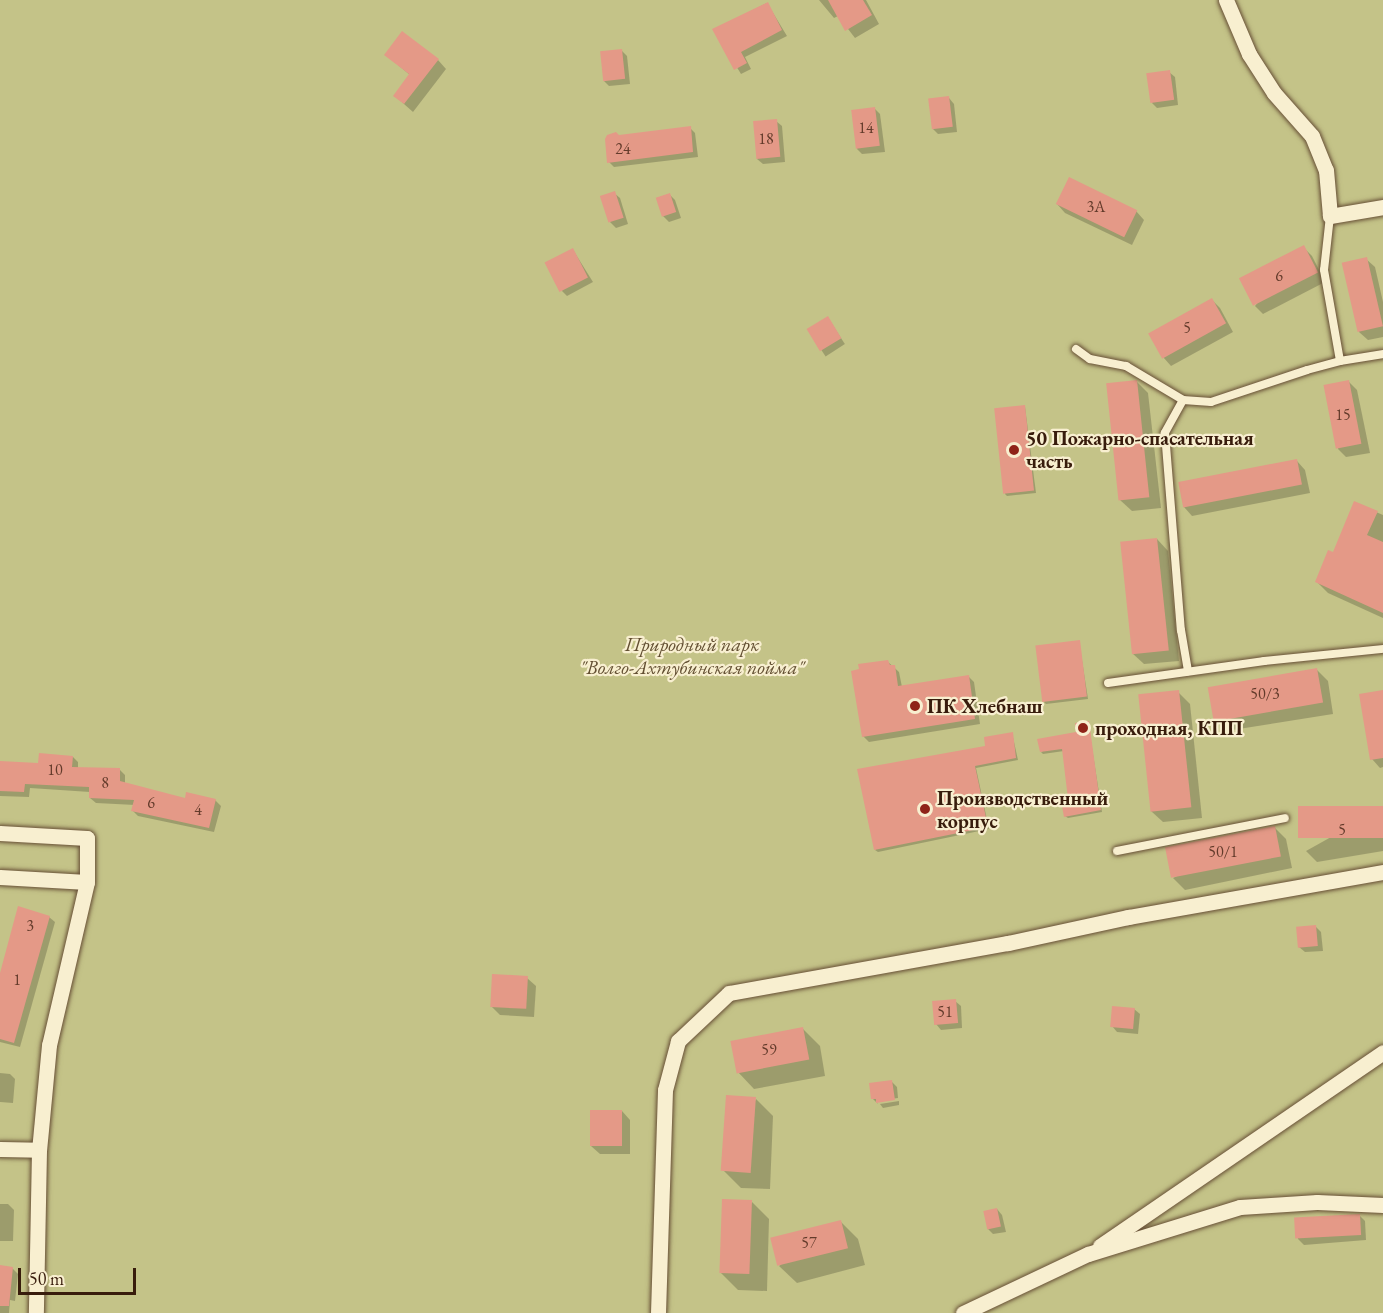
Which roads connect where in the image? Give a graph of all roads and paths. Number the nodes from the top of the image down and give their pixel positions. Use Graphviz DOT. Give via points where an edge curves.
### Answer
graph roads {
  1 [pos="1226,0"];
  2 [pos="1383,207"];
  3 [pos="1330,216"];
  4 [pos="1076,349"];
  5 [pos="1383,354"];
  6 [pos="1340,361"];
  7 [pos="1183,400"];
  8 [pos="1383,650"];
  9 [pos="1188,671"];
  10 [pos="1108,683"];
  11 [pos="1285,818"];
  12 [pos="0,833"];
  13 [pos="1117,851"];
  14 [pos="1383,872"];
  15 [pos="0,877"];
  16 [pos="87,882"];
  17 [pos="1383,1052"];
  18 [pos="0,1149"];
  19 [pos="39,1150"];
  20 [pos="1383,1205"];
  21 [pos="1088,1254"];
  22 [pos="973,1311"];
  23 [pos="36,1313"];
  24 [pos="658,1313"];
  1 -- 3 [label="street" via="1261,73 1312,136 1326,170"];
  2 -- 3 [label="street"];
  3 -- 6 [label="lane" via="1324,270"];
  4 -- 7 [label="lane" via="1090,359 1126,366"];
  5 -- 6 [label="lane"];
  6 -- 7 [label="lane" via="1211,402"];
  7 -- 9 [label="lane" via="1166,433 1180,618"];
  8 -- 9 [label="lane"];
  9 -- 10 [label="lane"];
  11 -- 13 [label="lane"];
  12 -- 16 [label="street" via="87,838"];
  14 -- 24 [label="street" via="729,993 678,1041 665,1090"];
  15 -- 16 [label="street"];
  16 -- 19 [label="street" via="49,1045"];
  17 -- 21 [label="street"];
  18 -- 19 [label="street"];
  19 -- 23 [label="street"];
  20 -- 21 [label="street" via="1317,1202 1240,1207"];
  21 -- 22 [label="street"];
}
